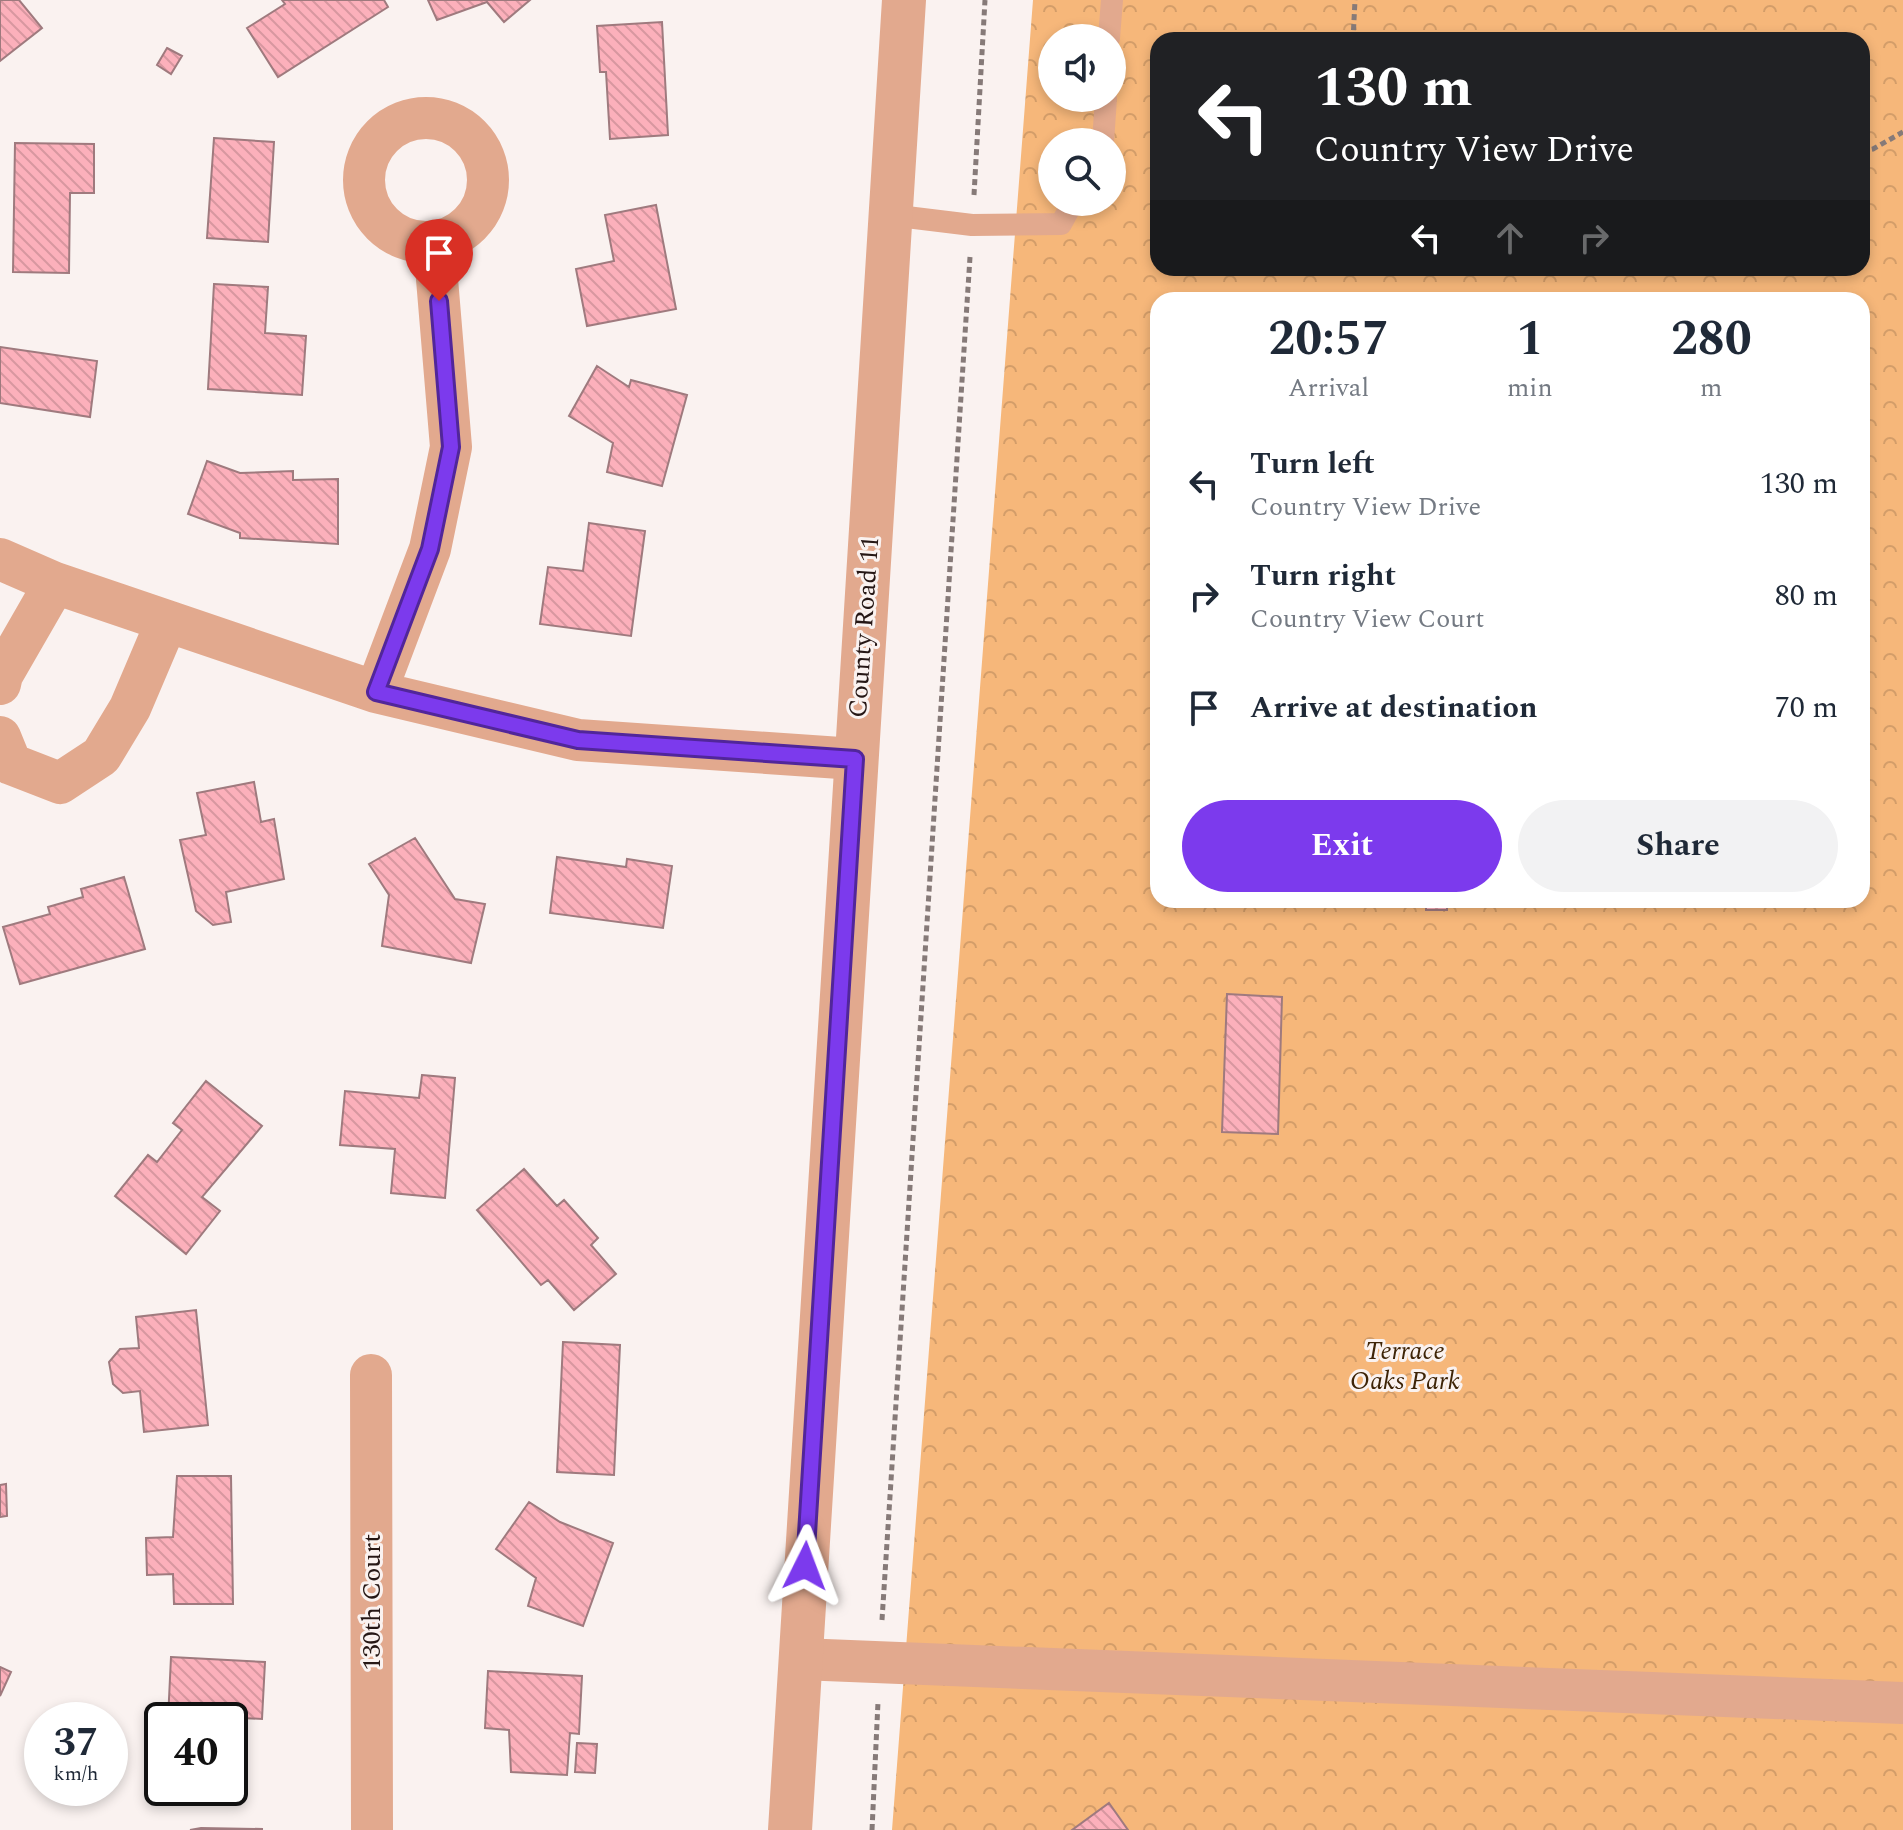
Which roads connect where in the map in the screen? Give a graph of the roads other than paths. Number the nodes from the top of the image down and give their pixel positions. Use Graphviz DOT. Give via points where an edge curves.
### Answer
graph roads {
  1 [pos="904,0"];
  2 [pos="1112,0"];
  3 [pos="1110,24"];
  4 [pos="890,215"];
  5 [pos="1065,216"];
  6 [pos="434,243"];
  7 [pos="0,559"];
  8 [pos="55,583"];
  9 [pos="167,621"];
  10 [pos="0,684"];
  11 [pos="376,692"];
  12 [pos="0,737"];
  13 [pos="855,759"];
  14 [pos="371,1375"];
  15 [pos="800,1659"];
  16 [pos="1902,1703"];
  17 [pos="372,1830"];
  18 [pos="790,1830"];
  1 -- 4 [label="street, County Road 11"];
  2 -- 3 [label="lane"];
  4 -- 5 [label="lane" via="972,225 1061,224"];
  4 -- 13 [label="street, County Road 11"];
  6 -- 11 [label="street" via="451,447 430,549"];
  7 -- 8 [label="street"];
  8 -- 9 [label="street"];
  8 -- 10 [label="street"];
  9 -- 11 [label="street"];
  9 -- 12 [label="street" via="130,708 101,756 60,783 11,764"];
  11 -- 13 [label="street" via="578,740"];
  13 -- 15 [label="street, County Road 11"];
  14 -- 17 [label="street, 130th Court"];
  15 -- 16 [label="street"];
  15 -- 18 [label="street, County Road 11"];
}
